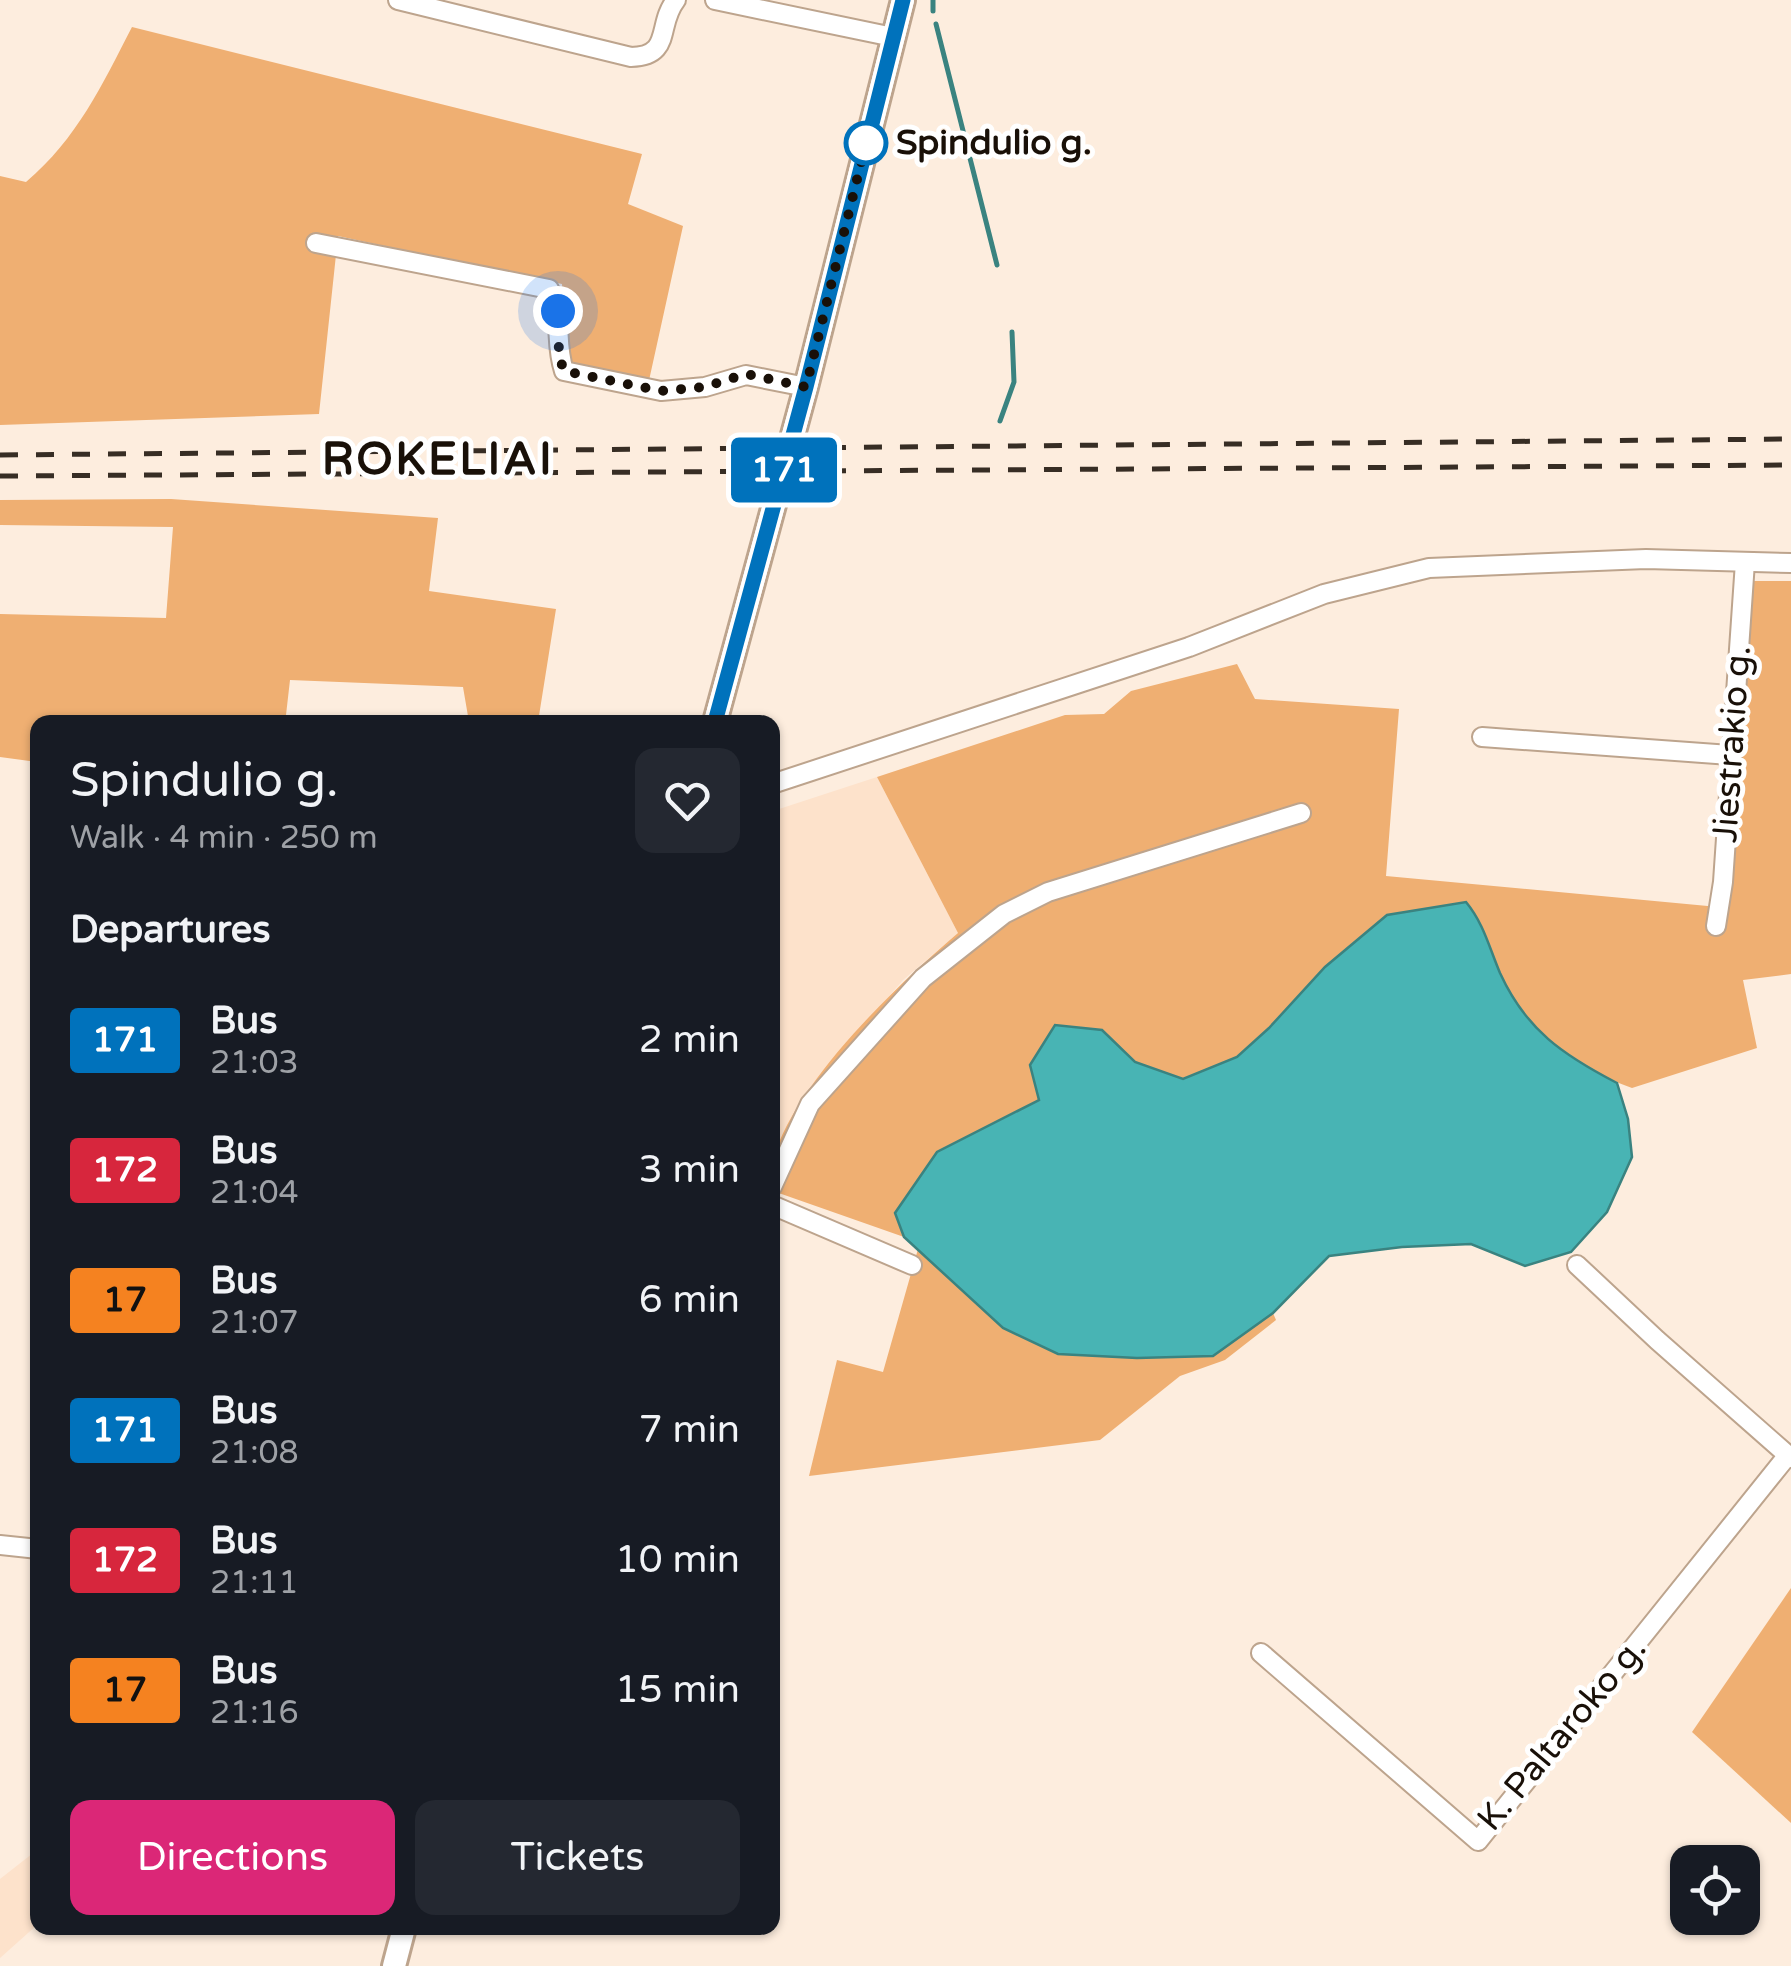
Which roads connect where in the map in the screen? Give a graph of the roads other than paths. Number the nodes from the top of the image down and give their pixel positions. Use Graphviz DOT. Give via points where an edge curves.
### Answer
graph roads {
  1 [pos="398,0"];
  2 [pos="676,0"];
  3 [pos="715,0"];
  4 [pos="903,0"];
  5 [pos="893,37"];
  6 [pos="316,243"];
  7 [pos="806,387"];
  8 [pos="1745,562"];
  9 [pos="1791,563"];
  10 [pos="717,715"];
  11 [pos="1482,737"];
  12 [pos="1730,754"];
  13 [pos="780,781"];
  14 [pos="1301,813"];
  15 [pos="1716,926"];
  16 [pos="780,1169"];
  17 [pos="780,1208"];
  18 [pos="912,1265"];
  19 [pos="1577,1266"];
  20 [pos="1789,1456"];
  21 [pos="0,1544"];
  22 [pos="30,1549"];
  23 [pos="1261,1652"];
  24 [pos="402,1935"];
  25 [pos="394,1966"];
  1 -- 2 [label="street" via="631,58 658,48"];
  3 -- 5 [label="street"];
  4 -- 5 [label="main road"];
  5 -- 7 [label="main road"];
  6 -- 7 [label="street" via="548,290 558,311 564,371 661,391 746,374"];
  7 -- 10 [label="main road"];
  8 -- 9 [label="street"];
  8 -- 12 [label="street, Jiestrakio g."];
  8 -- 13 [label="street" via="1429,568 1324,594 1189,647"];
  11 -- 12 [label="street"];
  12 -- 15 [label="street, Jiestrakio g."];
  14 -- 16 [label="street" via="1048,892 1004,914 923,978 810,1104"];
  17 -- 18 [label="street"];
  19 -- 20 [label="street"];
  20 -- 23 [label="street, K. Paltaroko g." via="1478,1841"];
  21 -- 22 [label="street"];
  24 -- 25 [label="main road"];
}
